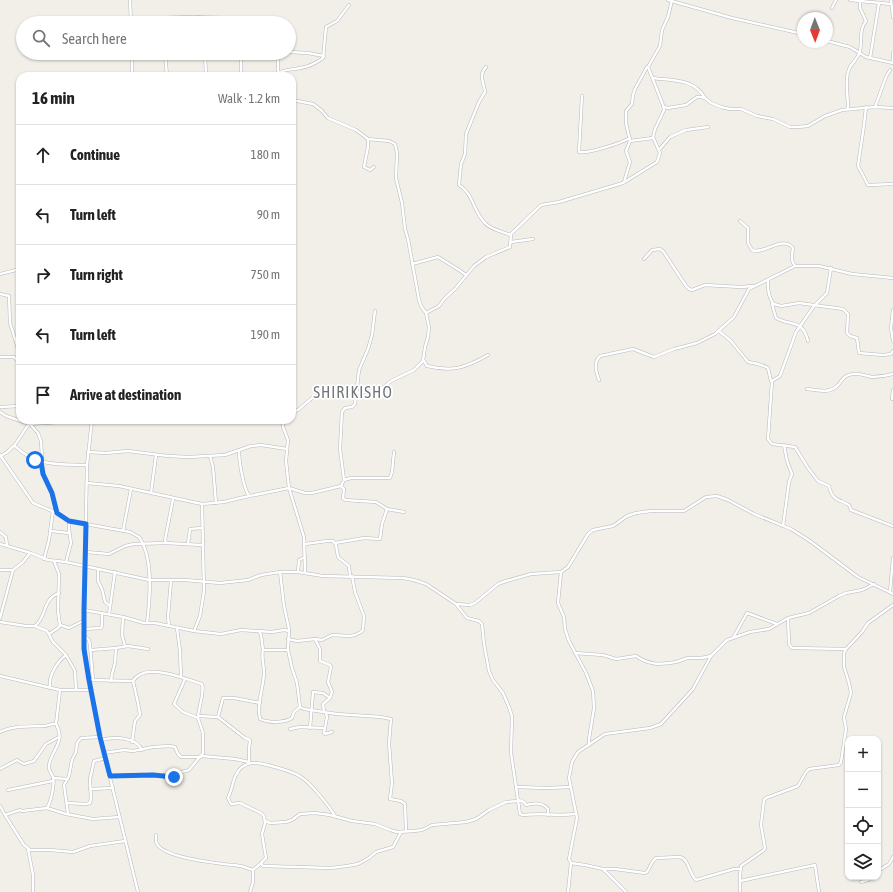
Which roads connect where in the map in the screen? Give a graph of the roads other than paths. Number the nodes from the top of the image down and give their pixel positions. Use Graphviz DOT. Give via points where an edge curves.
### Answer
graph roads {
  1 [pos="130,0"];
  2 [pos="668,0"];
  3 [pos="836,0"];
  4 [pos="850,0"];
  5 [pos="673,1"];
  6 [pos="860,1"];
  7 [pos="891,2"];
  8 [pos="880,3"];
  9 [pos="349,5"];
  10 [pos="832,8"];
  11 [pos="131,16"];
  12 [pos="893,17"];
  13 [pos="797,33"];
  14 [pos="833,43"];
  15 [pos="296,52"];
  16 [pos="893,53"];
  17 [pos="860,54"];
  18 [pos="324,56"];
  19 [pos="870,58"];
  20 [pos="132,60"];
  21 [pos="166,60"];
  22 [pos="206,60"];
  23 [pos="241,60"];
  24 [pos="278,60"];
  25 [pos="893,63"];
  26 [pos="486,67"];
  27 [pos="648,67"];
  28 [pos="890,70"];
  29 [pos="132,72"];
  30 [pos="167,72"];
  31 [pos="206,72"];
  32 [pos="241,72"];
  33 [pos="278,72"];
  34 [pos="282,72"];
  35 [pos="652,78"];
  36 [pos="582,96"];
  37 [pos="705,98"];
  38 [pos="296,101"];
  39 [pos="664,107"];
  40 [pos="866,107"];
  41 [pos="875,107"];
  42 [pos="893,108"];
  43 [pos="847,109"];
  44 [pos="708,127"];
  45 [pos="653,138"];
  46 [pos="368,140"];
  47 [pos="630,140"];
  48 [pos="659,150"];
  49 [pos="374,167"];
  50 [pos="623,183"];
  51 [pos="893,184"];
  52 [pos="740,221"];
  53 [pos="510,235"];
  54 [pos="533,239"];
  55 [pos="511,242"];
  56 [pos="644,259"];
  57 [pos="412,264"];
  58 [pos="795,266"];
  59 [pos="831,268"];
  60 [pos="16,271"];
  61 [pos="0,274"];
  62 [pos="466,275"];
  63 [pos="893,278"];
  64 [pos="768,279"];
  65 [pos="753,286"];
  66 [pos="0,294"];
  67 [pos="772,303"];
  68 [pos="814,306"];
  69 [pos="375,311"];
  70 [pos="893,311"];
  71 [pos="426,313"];
  72 [pos="800,326"];
  73 [pos="719,331"];
  74 [pos="808,341"];
  75 [pos="893,341"];
  76 [pos="16,342"];
  77 [pos="893,351"];
  78 [pos="488,355"];
  79 [pos="0,357"];
  80 [pos="16,360"];
  81 [pos="423,361"];
  82 [pos="893,374"];
  83 [pos="599,380"];
  84 [pos="772,381"];
  85 [pos="807,389"];
  86 [pos="893,390"];
  87 [pos="357,393"];
  88 [pos="892,399"];
  89 [pos="16,406"];
  90 [pos="0,407"];
  91 [pos="296,411"];
  92 [pos="0,412"];
  93 [pos="16,419"];
  94 [pos="30,424"];
  95 [pos="92,424"];
  96 [pos="283,424"];
  97 [pos="784,445"];
  98 [pos="15,446"];
  99 [pos="287,448"];
  100 [pos="239,450"];
  101 [pos="88,452"];
  102 [pos="394,452"];
  103 [pos="0,455"];
  104 [pos="156,455"];
  105 [pos="210,456"];
  106 [pos="41,462"];
  107 [pos="87,465"];
  108 [pos="344,480"];
  109 [pos="87,483"];
  110 [pos="341,486"];
  111 [pos="289,488"];
  112 [pos="130,489"];
  113 [pos="151,493"];
  114 [pos="247,493"];
  115 [pos="249,496"];
  116 [pos="245,497"];
  117 [pos="173,499"];
  118 [pos="216,503"];
  119 [pos="202,504"];
  120 [pos="387,510"];
  121 [pos="53,511"];
  122 [pos="404,512"];
  123 [pos="57,513"];
  124 [pos="69,521"];
  125 [pos="86,524"];
  126 [pos="783,526"];
  127 [pos="893,526"];
  128 [pos="202,528"];
  129 [pos="51,531"];
  130 [pos="123,531"];
  131 [pos="0,532"];
  132 [pos="69,533"];
  133 [pos="166,543"];
  134 [pos="335,543"];
  135 [pos="0,544"];
  136 [pos="144,544"];
  137 [pos="188,544"];
  138 [pos="202,545"];
  139 [pos="304,545"];
  140 [pos="7,546"];
  141 [pos="86,552"];
  142 [pos="31,553"];
  143 [pos="305,557"];
  144 [pos="893,558"];
  145 [pos="44,559"];
  146 [pos="54,561"];
  147 [pos="66,562"];
  148 [pos="86,566"];
  149 [pos="98,569"];
  150 [pos="0,570"];
  151 [pos="12,570"];
  152 [pos="115,572"];
  153 [pos="280,572"];
  154 [pos="298,572"];
  155 [pos="561,572"];
  156 [pos="305,573"];
  157 [pos="351,576"];
  158 [pos="149,580"];
  159 [pos="171,580"];
  160 [pos="203,582"];
  161 [pos="874,584"];
  162 [pos="59,593"];
  163 [pos="891,593"];
  164 [pos="456,604"];
  165 [pos="893,605"];
  166 [pos="110,606"];
  167 [pos="84,610"];
  168 [pos="102,614"];
  169 [pos="109,614"];
  170 [pos="124,617"];
  171 [pos="0,618"];
  172 [pos="788,618"];
  173 [pos="84,620"];
  174 [pos="0,622"];
  175 [pos="147,623"];
  176 [pos="777,624"];
  177 [pos="60,625"];
  178 [pos="35,626"];
  179 [pos="169,626"];
  180 [pos="176,628"];
  181 [pos="84,629"];
  182 [pos="288,630"];
  183 [pos="194,631"];
  184 [pos="259,631"];
  185 [pos="49,634"];
  186 [pos="84,636"];
  187 [pos="288,638"];
  188 [pos="733,638"];
  189 [pos="314,639"];
  190 [pos="125,646"];
  191 [pos="116,648"];
  192 [pos="148,649"];
  193 [pos="846,649"];
  194 [pos="91,650"];
  195 [pos="263,650"];
  196 [pos="288,650"];
  197 [pos="574,653"];
  198 [pos="66,655"];
  199 [pos="711,656"];
  200 [pos="0,676"];
  201 [pos="181,677"];
  202 [pos="89,680"];
  203 [pos="94,680"];
  204 [pos="185,680"];
  205 [pos="111,681"];
  206 [pos="133,681"];
  207 [pos="50,688"];
  208 [pos="60,690"];
  209 [pos="76,690"];
  210 [pos="91,690"];
  211 [pos="330,698"];
  212 [pos="260,703"];
  213 [pos="300,707"];
  214 [pos="312,709"];
  215 [pos="325,712"];
  216 [pos="198,717"];
  217 [pos="218,717"];
  218 [pos="56,724"];
  219 [pos="310,728"];
  220 [pos="324,728"];
  221 [pos="290,729"];
  222 [pos="0,732"];
  223 [pos="332,732"];
  224 [pos="60,737"];
  225 [pos="101,738"];
  226 [pos="132,742"];
  227 [pos="589,745"];
  228 [pos="142,750"];
  229 [pos="104,753"];
  230 [pos="202,756"];
  231 [pos="106,758"];
  232 [pos="251,762"];
  233 [pos="0,769"];
  234 [pos="110,776"];
  235 [pos="53,779"];
  236 [pos="68,779"];
  237 [pos="516,787"];
  238 [pos="570,787"];
  239 [pos="113,788"];
  240 [pos="8,790"];
  241 [pos="90,790"];
  242 [pos="519,800"];
  243 [pos="67,803"];
  244 [pos="0,808"];
  245 [pos="47,808"];
  246 [pos="68,814"];
  247 [pos="576,814"];
  248 [pos="5,815"];
  249 [pos="548,815"];
  250 [pos="335,816"];
  251 [pos="119,817"];
  252 [pos="265,821"];
  253 [pos="406,831"];
  254 [pos="400,832"];
  255 [pos="156,835"];
  256 [pos="125,841"];
  257 [pos="28,849"];
  258 [pos="893,857"];
  259 [pos="261,863"];
  260 [pos="572,863"];
  261 [pos="603,869"];
  262 [pos="740,869"];
  263 [pos="881,869"];
  264 [pos="253,870"];
  265 [pos="868,880"];
  266 [pos="740,881"];
  267 [pos="861,882"];
  268 [pos="33,892"];
  269 [pos="138,892"];
  270 [pos="250,892"];
  271 [pos="568,892"];
  272 [pos="626,892"];
  273 [pos="740,892"];
  274 [pos="819,892"];
  1 -- 11 [label="street"];
  2 -- 5 [label="street"];
  3 -- 10 [label="street"];
  4 -- 6 [label="street"];
  5 -- 13 [label="street"];
  5 -- 27 [label="street" via="662,30 660,46"];
  6 -- 8 [label="street"];
  6 -- 17 [label="street" via="866,22 862,27"];
  7 -- 8 [label="street"];
  7 -- 12 [label="street"];
  8 -- 19 [label="street"];
  9 -- 18 [label="street" via="337,21 326,27"];
  14 -- 17 [label="street" via="850,47"];
  15 -- 18 [label="street"];
  16 -- 25 [label="street"];
  17 -- 19 [label="street"];
  17 -- 43 [label="street" via="848,72"];
  18 -- 34 [label="street" via="314,64"];
  19 -- 25 [label="street"];
  20 -- 29 [label="street"];
  21 -- 30 [label="street"];
  22 -- 31 [label="street"];
  23 -- 32 [label="street"];
  24 -- 33 [label="street"];
  26 -- 53 [label="street" via="481,77 485,92 466,134 459,185 468,193 474,208 486,224"];
  27 -- 35 [label="street"];
  27 -- 47 [label="street" via="635,89 632,104 626,112"];
  28 -- 41 [label="street"];
  35 -- 37 [label="street" via="689,83"];
  35 -- 39 [label="street"];
  36 -- 47 [label="street" via="580,152"];
  37 -- 39 [label="street" via="697,97 688,104"];
  37 -- 43 [label="street" via="720,107 741,109 798,128 808,126 833,112"];
  38 -- 46 [label="street" via="313,104 328,118 356,130"];
  39 -- 45 [label="street"];
  40 -- 41 [label="street"];
  40 -- 43 [label="street"];
  40 -- 51 [label="street" via="858,167 868,185"];
  41 -- 42 [label="street"];
  44 -- 48 [label="street" via="686,130 670,137"];
  45 -- 47 [label="street"];
  45 -- 48 [label="street"];
  46 -- 49 [label="street" via="364,166 370,170"];
  46 -- 57 [label="street" via="392,142 396,148 396,178"];
  47 -- 50 [label="street" via="626,151 629,165"];
  48 -- 50 [label="street" via="659,158 655,164"];
  50 -- 53 [label="street" via="536,208"];
  52 -- 58 [label="street" via="748,228 748,243 752,250 790,245 793,248 792,263"];
  53 -- 55 [label="street"];
  54 -- 55 [label="street"];
  55 -- 62 [label="street" via="511,246 481,260"];
  56 -- 65 [label="street" via="652,250 660,249 686,286 692,290 711,284"];
  57 -- 62 [label="street" via="438,257"];
  57 -- 71 [label="street" via="420,304"];
  58 -- 59 [label="street"];
  58 -- 64 [label="street"];
  59 -- 63 [label="street" via="852,274"];
  59 -- 68 [label="street" via="827,293"];
  60 -- 61 [label="street"];
  62 -- 71 [label="street" via="439,306"];
  64 -- 65 [label="street"];
  64 -- 67 [label="street"];
  65 -- 73 [label="street" via="745,295 734,317"];
  66 -- 76 [label="street" via="9,296 10,323"];
  67 -- 68 [label="street" via="781,306 799,303"];
  67 -- 72 [label="street" via="776,318"];
  68 -- 72 [label="street"];
  68 -- 77 [label="street" via="846,311 849,316 847,333 857,338 860,353 889,355"];
  69 -- 87 [label="street" via="371,342 359,370"];
  70 -- 75 [label="street"];
  71 -- 81 [label="street" via="429,333"];
  72 -- 74 [label="street"];
  72 -- 84 [label="street" via="793,338 780,376"];
  73 -- 83 [label="street" via="697,343 654,357 633,349 602,354 595,365"];
  73 -- 84 [label="street" via="748,362 757,362 760,366 768,368"];
  78 -- 81 [label="street" via="465,367 450,369 427,366"];
  79 -- 80 [label="street"];
  81 -- 87 [label="street" via="414,370 391,380 378,391"];
  82 -- 85 [label="street" via="882,377 854,374 842,379 833,389"];
  84 -- 97 [label="street" via="768,439 772,444"];
  86 -- 88 [label="street"];
  87 -- 91 [label="street" via="319,395"];
  87 -- 108 [label="street" via="355,404 342,412 340,449"];
  89 -- 90 [label="street"];
  92 -- 93 [label="street"];
  94 -- 98 [label="street"];
  94 -- 106 [label="street" via="41,441"];
  95 -- 101 [label="street"];
  96 -- 99 [label="street"];
  97 -- 126 [label="street" via="792,474"];
  97 -- 127 [label="street" via="797,449 818,481 829,486 831,493 838,501 849,505 850,510"];
  98 -- 103 [label="street"];
  98 -- 106 [label="street" via="23,454"];
  99 -- 100 [label="street" via="261,445"];
  99 -- 111 [label="street"];
  100 -- 105 [label="street" via="225,455"];
  100 -- 114 [label="street"];
  101 -- 104 [label="street" via="128,451"];
  101 -- 107 [label="street"];
  102 -- 108 [label="street" via="390,478"];
  103 -- 121 [label="street" via="30,500"];
  104 -- 105 [label="street"];
  104 -- 113 [label="street"];
  105 -- 118 [label="street"];
  106 -- 107 [label="street"];
  106 -- 123 [label="street"];
  107 -- 109 [label="street"];
  108 -- 110 [label="street"];
  109 -- 112 [label="street"];
  109 -- 125 [label="street"];
  110 -- 111 [label="street" via="312,493"];
  110 -- 120 [label="street" via="344,489 345,500 376,502"];
  111 -- 115 [label="street"];
  111 -- 139 [label="street" via="304,534"];
  112 -- 113 [label="street"];
  112 -- 130 [label="street"];
  113 -- 117 [label="street"];
  114 -- 115 [label="street"];
  114 -- 116 [label="street"];
  115 -- 116 [label="street"];
  116 -- 118 [label="street"];
  117 -- 119 [label="street"];
  117 -- 133 [label="street"];
  118 -- 119 [label="street"];
  119 -- 128 [label="street"];
  120 -- 122 [label="street"];
  120 -- 134 [label="street" via="380,539 364,538"];
  121 -- 123 [label="street"];
  121 -- 129 [label="street"];
  123 -- 124 [label="street"];
  124 -- 125 [label="street"];
  124 -- 132 [label="street"];
  125 -- 130 [label="street"];
  125 -- 141 [label="street"];
  126 -- 155 [label="street" via="722,498 711,496 684,512 636,513 612,526 593,530 568,567"];
  126 -- 161 [label="street" via="810,541 858,577"];
  128 -- 137 [label="street" via="190,529"];
  128 -- 138 [label="street"];
  129 -- 132 [label="street"];
  129 -- 145 [label="street"];
  130 -- 136 [label="street" via="138,535"];
  131 -- 140 [label="street" via="6,537"];
  132 -- 147 [label="street" via="71,543"];
  133 -- 136 [label="street"];
  133 -- 137 [label="street"];
  134 -- 139 [label="street" via="331,540"];
  134 -- 157 [label="street" via="338,557 349,566"];
  135 -- 140 [label="street"];
  136 -- 141 [label="street" via="130,545 109,554"];
  136 -- 158 [label="street"];
  137 -- 138 [label="street"];
  138 -- 160 [label="street"];
  139 -- 143 [label="street"];
  140 -- 142 [label="street"];
  141 -- 148 [label="street"];
  142 -- 145 [label="street"];
  142 -- 151 [label="street"];
  143 -- 154 [label="street" via="299,560"];
  143 -- 156 [label="street"];
  144 -- 163 [label="street"];
  145 -- 146 [label="street"];
  146 -- 147 [label="street"];
  146 -- 162 [label="street" via="59,574"];
  147 -- 148 [label="street"];
  148 -- 149 [label="street"];
  148 -- 167 [label="street"];
  149 -- 152 [label="street"];
  149 -- 166 [label="street" via="98,581 105,602"];
  150 -- 151 [label="street"];
  151 -- 171 [label="street"];
  152 -- 158 [label="street"];
  152 -- 166 [label="street"];
  153 -- 154 [label="street"];
  153 -- 160 [label="street" via="248,580"];
  153 -- 182 [label="street"];
  154 -- 156 [label="street"];
  155 -- 164 [label="street" via="530,574 506,580 473,604"];
  155 -- 197 [label="street" via="558,603"];
  156 -- 157 [label="street"];
  157 -- 164 [label="street" via="414,580 432,587"];
  157 -- 189 [label="street" via="364,613 362,630 355,635 332,635 322,640"];
  158 -- 159 [label="street"];
  158 -- 175 [label="street"];
  159 -- 160 [label="street"];
  159 -- 179 [label="street"];
  160 -- 183 [label="street" via="200,616"];
  161 -- 163 [label="street"];
  161 -- 172 [label="street" via="839,596 809,613"];
  162 -- 177 [label="street"];
  162 -- 178 [label="street" via="50,597"];
  164 -- 237 [label="street" via="467,618 482,624 489,671 503,693 512,716 511,753"];
  165 -- 193 [label="street" via="872,619"];
  166 -- 169 [label="street"];
  167 -- 168 [label="street"];
  167 -- 173 [label="street"];
  168 -- 169 [label="street"];
  168 -- 181 [label="street" via="101,628"];
  169 -- 170 [label="street"];
  170 -- 175 [label="street"];
  170 -- 190 [label="street" via="122,635"];
  172 -- 176 [label="street"];
  172 -- 193 [label="street" via="789,644 792,648"];
  173 -- 177 [label="street" via="69,628"];
  173 -- 181 [label="street"];
  174 -- 178 [label="street"];
  175 -- 179 [label="street"];
  176 -- 188 [label="street" via="769,629"];
  176 -- 188 [label="street" via="747,613"];
  177 -- 185 [label="street"];
  178 -- 185 [label="street"];
  179 -- 180 [label="street"];
  180 -- 183 [label="street"];
  180 -- 201 [label="street"];
  181 -- 186 [label="street"];
  182 -- 184 [label="street"];
  182 -- 187 [label="street"];
  183 -- 184 [label="street" via="223,634 241,630"];
  184 -- 195 [label="street"];
  185 -- 198 [label="street"];
  186 -- 194 [label="street" via="89,640"];
  186 -- 202 [label="street"];
  187 -- 189 [label="street" via="297,641"];
  187 -- 196 [label="street"];
  188 -- 199 [label="street" via="723,643"];
  189 -- 211 [label="street" via="320,649 320,661 331,667 328,682 332,692"];
  190 -- 191 [label="street"];
  190 -- 192 [label="street"];
  191 -- 194 [label="street"];
  191 -- 205 [label="street"];
  193 -- 262 [label="street" via="844,667 851,693 845,712 846,729 841,762 839,765 809,769 798,786 766,798 763,803 761,825 765,848"];
  194 -- 203 [label="street"];
  195 -- 196 [label="street"];
  195 -- 212 [label="street" via="264,673"];
  196 -- 213 [label="street" via="297,683"];
  197 -- 199 [label="street" via="616,659 636,656 643,661 657,664"];
  197 -- 227 [label="street" via="593,691 594,708"];
  198 -- 207 [label="street" via="49,682"];
  198 -- 209 [label="street" via="75,672"];
  199 -- 227 [label="street" via="692,689 661,724 650,728 608,733"];
  200 -- 207 [label="street"];
  201 -- 204 [label="street"];
  201 -- 206 [label="street" via="150,672 137,676"];
  202 -- 203 [label="street"];
  202 -- 210 [label="street"];
  203 -- 205 [label="street"];
  204 -- 216 [label="street" via="202,685"];
  204 -- 216 [label="street" via="174,704 184,712"];
  205 -- 206 [label="street"];
  206 -- 226 [label="street" via="140,715 135,721"];
  207 -- 208 [label="street"];
  208 -- 209 [label="street"];
  208 -- 218 [label="street"];
  209 -- 210 [label="street"];
  210 -- 225 [label="street"];
  211 -- 214 [label="street" via="323,693 313,692"];
  211 -- 215 [label="street" via="323,704"];
  212 -- 213 [label="street" via="259,715 263,721 288,721"];
  212 -- 217 [label="street" via="223,698"];
  213 -- 214 [label="street"];
  214 -- 215 [label="street"];
  214 -- 219 [label="street"];
  215 -- 220 [label="street" via="327,717"];
  215 -- 253 [label="street" via="391,719 390,799 405,804"];
  216 -- 217 [label="street"];
  216 -- 230 [label="street" via="203,735"];
  217 -- 232 [label="street" via="250,740"];
  218 -- 222 [label="street" via="11,728"];
  218 -- 224 [label="street"];
  219 -- 220 [label="street"];
  219 -- 221 [label="street"];
  220 -- 223 [label="street" via="324,734"];
  224 -- 233 [label="street" via="46,744 34,761 24,764 17,760"];
  224 -- 235 [label="street" via="49,766"];
  225 -- 226 [label="street"];
  225 -- 229 [label="street"];
  225 -- 236 [label="street" via="79,739"];
  226 -- 228 [label="street" via="139,744"];
  227 -- 238 [label="street" via="573,758"];
  228 -- 229 [label="street"];
  228 -- 230 [label="street" via="173,746 182,756"];
  229 -- 231 [label="street"];
  230 -- 232 [label="street"];
  230 -- 234 [label="street" via="190,770 174,777"];
  231 -- 234 [label="street"];
  231 -- 241 [label="street" via="94,761"];
  232 -- 250 [label="street" via="301,776"];
  232 -- 252 [label="street" via="236,775 228,800 231,804 240,803 262,814"];
  234 -- 239 [label="street"];
  235 -- 236 [label="street"];
  235 -- 240 [label="street"];
  235 -- 245 [label="street" via="51,800"];
  236 -- 243 [label="street" via="64,787"];
  237 -- 238 [label="street"];
  237 -- 242 [label="street"];
  238 -- 247 [label="street"];
  239 -- 241 [label="street"];
  239 -- 251 [label="street"];
  241 -- 243 [label="street" via="91,798 88,804"];
  242 -- 249 [label="street" via="526,806 534,803 544,805 548,808"];
  242 -- 249 [label="street" via="521,815"];
  242 -- 253 [label="street" via="506,802 466,822 432,825 419,831"];
  243 -- 246 [label="street"];
  244 -- 248 [label="street"];
  245 -- 246 [label="street"];
  245 -- 248 [label="street" via="20,810"];
  246 -- 251 [label="street" via="93,819"];
  247 -- 249 [label="street"];
  247 -- 260 [label="street" via="569,857"];
  248 -- 257 [label="street"];
  250 -- 252 [label="street" via="308,813 300,814 286,822"];
  250 -- 254 [label="street"];
  251 -- 256 [label="street"];
  252 -- 259 [label="street" via="261,833 266,858"];
  253 -- 254 [label="street"];
  254 -- 259 [label="street" via="393,847 376,852 356,864 331,868 266,867 261,866"];
  255 -- 264 [label="street" via="158,846 168,852 191,860 242,866"];
  256 -- 257 [label="street" via="90,846 73,852"];
  256 -- 269 [label="street"];
  257 -- 268 [label="street"];
  258 -- 263 [label="street" via="889,864"];
  259 -- 264 [label="street"];
  260 -- 261 [label="street"];
  260 -- 271 [label="street"];
  261 -- 262 [label="street" via="645,873 656,858 680,857 685,860 696,880"];
  261 -- 272 [label="street"];
  262 -- 266 [label="street"];
  264 -- 270 [label="street"];
  265 -- 267 [label="street"];
  266 -- 273 [label="street"];
  266 -- 274 [label="street" via="815,865"];
}
